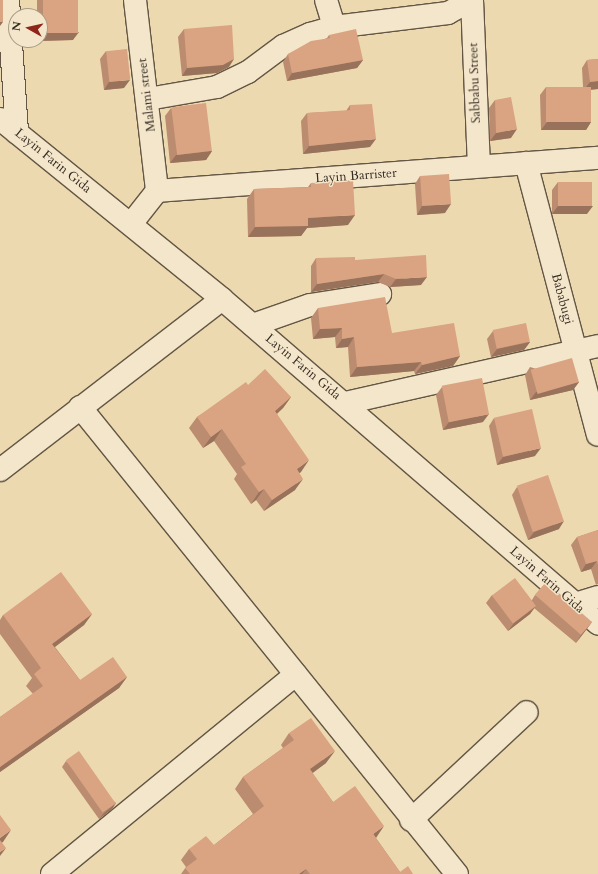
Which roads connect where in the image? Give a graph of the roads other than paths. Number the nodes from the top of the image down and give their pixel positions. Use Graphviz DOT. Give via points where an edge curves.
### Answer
graph roads {
  1 [pos="8,0"];
  2 [pos="135,0"];
  3 [pos="326,0"];
  4 [pos="471,0"];
  5 [pos="334,27"];
  6 [pos="148,99"];
  7 [pos="0,119"];
  8 [pos="18,133"];
  9 [pos="598,158"];
  10 [pos="526,163"];
  11 [pos="479,166"];
  12 [pos="157,191"];
  13 [pos="131,224"];
  14 [pos="380,294"];
  15 [pos="222,299"];
  16 [pos="253,325"];
  17 [pos="598,346"];
  18 [pos="575,352"];
  19 [pos="345,403"];
  20 [pos="80,407"];
  21 [pos="598,436"];
  22 [pos="0,470"];
  23 [pos="598,597"];
  24 [pos="575,604"];
  25 [pos="598,624"];
  26 [pos="296,674"];
  27 [pos="527,712"];
  28 [pos="411,820"];
  29 [pos="52,874"];
  30 [pos="457,874"];
  1 -- 8 [label="street"];
  2 -- 6 [label="street, Malami street"];
  3 -- 5 [label="street"];
  4 -- 5 [label="street" via="448,13"];
  4 -- 11 [label="street, Sabbabu Street"];
  5 -- 6 [label="street" via="282,46 248,72 217,87"];
  6 -- 12 [label="street, Malami street"];
  7 -- 8 [label="street, Layin Farin Gida"];
  8 -- 13 [label="street, Layin Farin Gida"];
  9 -- 10 [label="street, Layin Barrister"];
  10 -- 11 [label="street, Layin Barrister"];
  10 -- 18 [label="street, Bababugi"];
  11 -- 12 [label="street, Layin Barrister"];
  12 -- 13 [label="street"];
  13 -- 15 [label="street, Layin Farin Gida"];
  14 -- 16 [label="street" via="310,305"];
  15 -- 16 [label="street, Layin Farin Gida"];
  15 -- 20 [label="street"];
  16 -- 19 [label="street, Layin Farin Gida"];
  17 -- 18 [label="street"];
  18 -- 19 [label="street"];
  18 -- 21 [label="street, Bababugi"];
  19 -- 24 [label="street, Layin Farin Gida"];
  20 -- 22 [label="street"];
  20 -- 26 [label="street"];
  23 -- 24 [label="street"];
  24 -- 25 [label="street, Layin Farin Gida"];
  26 -- 28 [label="street"];
  26 -- 29 [label="street"];
  27 -- 28 [label="street"];
  28 -- 30 [label="street"];
}
